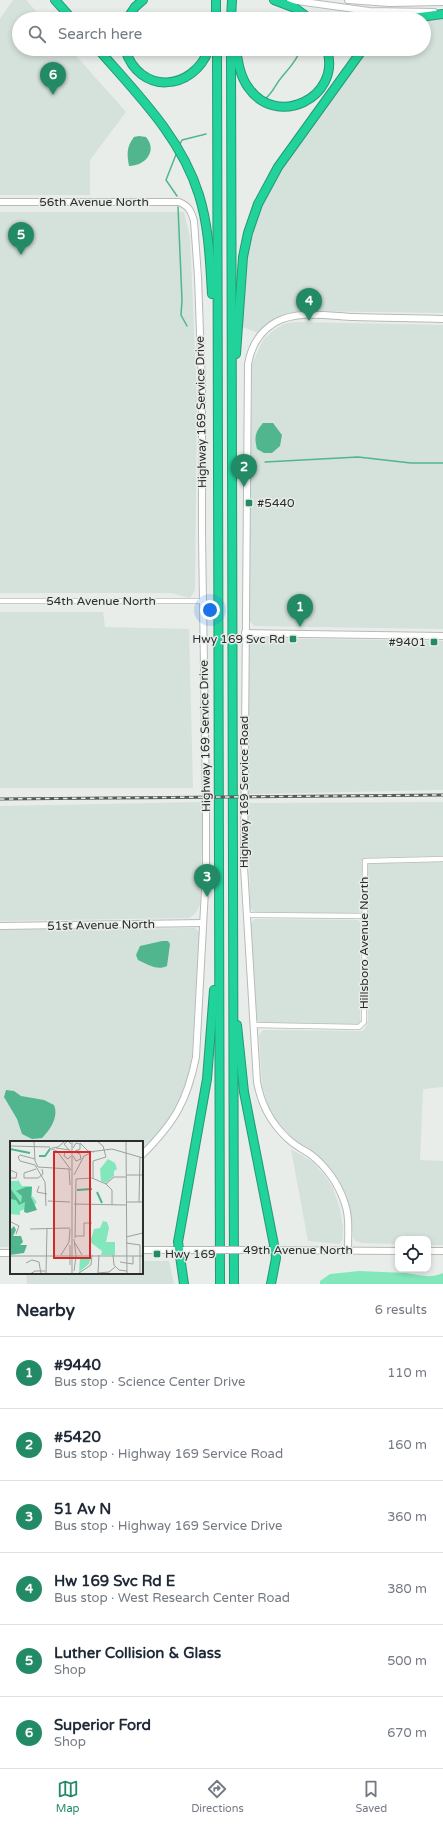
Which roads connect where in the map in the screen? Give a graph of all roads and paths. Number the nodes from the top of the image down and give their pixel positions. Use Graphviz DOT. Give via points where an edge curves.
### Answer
graph roads {
  1 [pos="55,0"];
  2 [pos="143,0"];
  3 [pos="216,0"];
  4 [pos="232,0"];
  5 [pos="274,0"];
  6 [pos="290,0"];
  7 [pos="348,0"];
  8 [pos="443,2"];
  9 [pos="66,12"];
  10 [pos="132,12"];
  11 [pos="216,12"];
  12 [pos="232,12"];
  13 [pos="300,12"];
  14 [pos="389,12"];
  15 [pos="431,13"];
  16 [pos="443,13"];
  17 [pos="431,15"];
  18 [pos="104,56"];
  19 [pos="128,56"];
  20 [pos="206,56"];
  21 [pos="217,56"];
  22 [pos="231,56"];
  23 [pos="238,56"];
  24 [pos="328,56"];
  25 [pos="358,56"];
  26 [pos="0,202"];
  27 [pos="188,207"];
  28 [pos="443,319"];
  29 [pos="217,368"];
  30 [pos="231,391"];
  31 [pos="0,601"];
  32 [pos="203,601"];
  33 [pos="245,633"];
  34 [pos="443,636"];
  35 [pos="443,859"];
  36 [pos="246,915"];
  37 [pos="364,916"];
  38 [pos="203,923"];
  39 [pos="0,926"];
  40 [pos="218,958"];
  41 [pos="232,976"];
  42 [pos="254,1025"];
  43 [pos="143,1154"];
  44 [pos="143,1250"];
  45 [pos="178,1250"];
  46 [pos="275,1250"];
  47 [pos="348,1250"];
  48 [pos="395,1251"];
  49 [pos="431,1251"];
  50 [pos="443,1251"];
  51 [pos="184,1284"];
  52 [pos="220,1284"];
  53 [pos="234,1284"];
  54 [pos="271,1284"];
  1 -- 9 [label="highway"];
  2 -- 10 [label="highway"];
  3 -- 11 [label="highway"];
  4 -- 12 [label="highway"];
  5 -- 13 [label="highway"];
  6 -- 14 [label="street"];
  7 -- 8 [label="street" via="389,4"];
  15 -- 16 [label="street"];
  16 -- 17 [label="highway"];
  18 -- 29 [label="highway" via="159,120 180,151 194,181 207,231"];
  19 -- 20 [label="highway" via="140,73 151,80 164,82 180,80 192,74"];
  21 -- 29 [label="highway"];
  22 -- 30 [label="highway"];
  23 -- 24 [label="highway" via="244,81 252,92 263,101 283,107 302,103 319,91 328,74"];
  25 -- 30 [label="highway" via="278,166 253,216 241,271 236,358"];
  26 -- 27 [label="street, 56th Avenue North" via="179,202"];
  27 -- 32 [label="street, Highway 169 Service Drive" via="194,221 198,277 202,388"];
  28 -- 33 [label="street, Highway 169 Service Road" via="310,316 288,318 275,322 253,347 248,364"];
  29 -- 40 [label="highway"];
  30 -- 41 [label="highway"];
  31 -- 32 [label="street, 54th Avenue North"];
  32 -- 38 [label="street, Highway 169 Service Drive" via="206,871"];
  33 -- 34 [label="street"];
  33 -- 36 [label="street, Highway 169 Service Road"];
  35 -- 37 [label="street, Hillsboro Avenue North" via="365,861"];
  36 -- 37 [label="street"];
  36 -- 42 [label="street, Highway 169 Service Road"];
  37 -- 42 [label="street, Hillsboro Avenue North" via="363,1026"];
  38 -- 39 [label="street, 51st Avenue North"];
  38 -- 43 [label="street, Highway 169 Service Drive" via="196,1057 192,1077 185,1098 172,1122"];
  40 -- 45 [label="highway" via="207,1079"];
  40 -- 52 [label="highway"];
  41 -- 46 [label="highway" via="244,1092"];
  41 -- 53 [label="highway"];
  42 -- 47 [label="street, Highway 169 Service Road" via="257,1082 263,1106 280,1132 318,1160 334,1180 347,1209"];
  44 -- 45 [label="street, 49th Avenue North"];
  45 -- 46 [label="street, 49th Avenue North, bridge"];
  45 -- 51 [label="highway"];
  46 -- 47 [label="street, 49th Avenue North"];
  46 -- 54 [label="highway"];
  47 -- 48 [label="street, 49th Avenue North"];
  49 -- 50 [label="street"];
}
